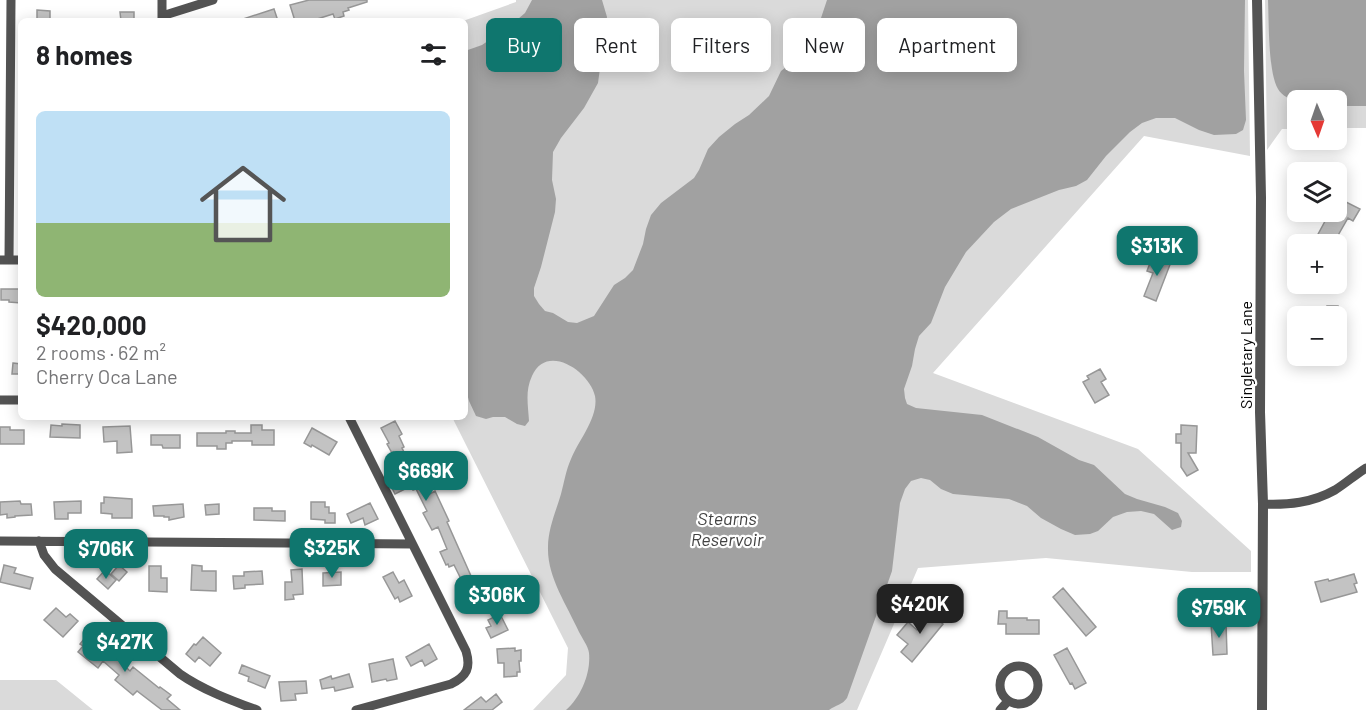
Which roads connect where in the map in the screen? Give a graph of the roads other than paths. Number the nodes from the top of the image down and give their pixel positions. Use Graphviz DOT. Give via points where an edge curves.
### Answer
graph roads {
  1 [pos="11,0"];
  2 [pos="162,0"];
  3 [pos="213,0"];
  4 [pos="1257,0"];
  5 [pos="162,18"];
  6 [pos="4,260"];
  7 [pos="0,400"];
  8 [pos="18,400"];
  9 [pos="350,420"];
  10 [pos="1366,468"];
  11 [pos="1263,504"];
  12 [pos="0,541"];
  13 [pos="39,541"];
  14 [pos="412,544"];
  15 [pos="1008,701"];
  16 [pos="257,710"];
  17 [pos="356,710"];
  18 [pos="1000,710"];
  19 [pos="1262,710"];
  1 -- 6 [label="street"];
  2 -- 5 [label="street"];
  3 -- 5 [label="street"];
  4 -- 11 [label="street, Singletary Lane"];
  7 -- 8 [label="street"];
  9 -- 14 [label="street"];
  10 -- 11 [label="street" via="1335,490 1309,501"];
  11 -- 19 [label="street, Singletary Lane"];
  12 -- 13 [label="street"];
  13 -- 14 [label="street"];
  13 -- 16 [label="street" via="55,569 180,674 216,695"];
  14 -- 17 [label="street" via="466,651 467,672 451,684"];
  15 -- 15 [label="street" via="999,684 1005,672 1016,666 1028,668 1036,676 1035,696 1023,704"];
  15 -- 18 [label="street"];
}
